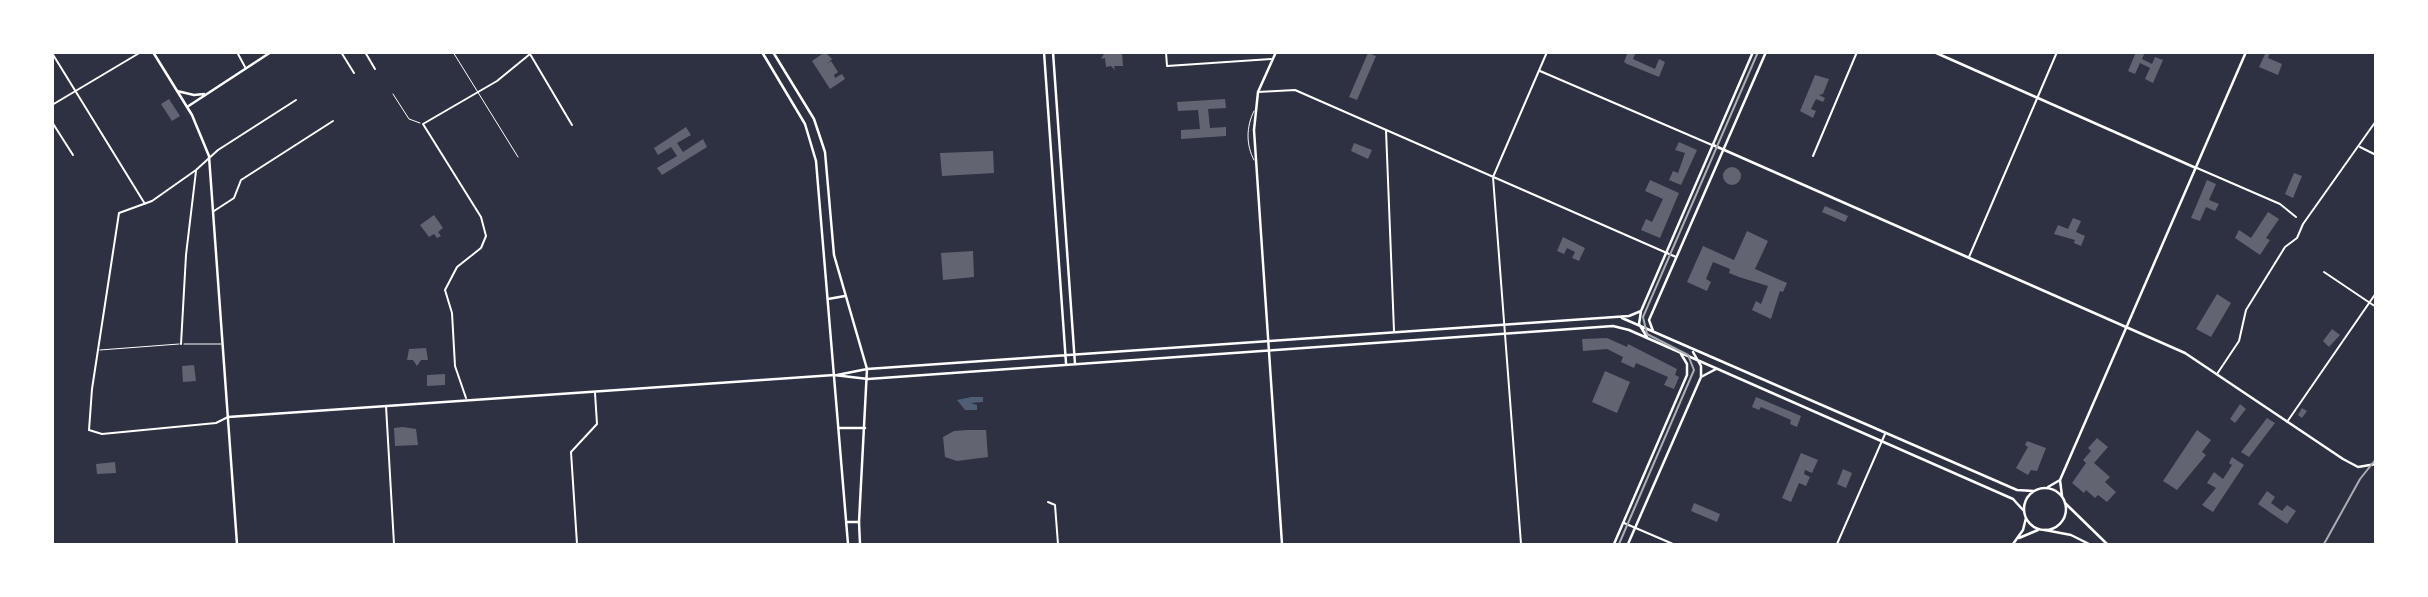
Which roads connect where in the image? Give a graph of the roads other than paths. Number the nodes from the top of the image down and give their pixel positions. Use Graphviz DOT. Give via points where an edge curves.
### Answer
graph roads {
  1 [pos="141,52"];
  2 [pos="153,52"];
  3 [pos="237,52"];
  4 [pos="271,52"];
  5 [pos="341,52"];
  6 [pos="365,52"];
  7 [pos="453,52"];
  8 [pos="762,52"];
  9 [pos="773,52"];
  10 [pos="1044,52"];
  11 [pos="1053,52"];
  12 [pos="1166,52"];
  13 [pos="1276,52"];
  14 [pos="1547,52"];
  15 [pos="1753,52"];
  16 [pos="1766,52"];
  17 [pos="1857,52"];
  18 [pos="1934,52"];
  19 [pos="2057,52"];
  20 [pos="2246,52"];
  21 [pos="52,53"];
  22 [pos="531,53"];
  23 [pos="1273,59"];
  24 [pos="778,60"];
  25 [pos="769,65"];
  26 [pos="246,68"];
  27 [pos="375,69"];
  28 [pos="1539,70"];
  29 [pos="354,73"];
  30 [pos="75,90"];
  31 [pos="177,91"];
  32 [pos="476,91"];
  33 [pos="1258,92"];
  34 [pos="207,93"];
  35 [pos="393,94"];
  36 [pos="1056,97"];
  37 [pos="1047,98"];
  38 [pos="2038,98"];
  39 [pos="296,100"];
  40 [pos="52,104"];
  41 [pos="187,107"];
  42 [pos="333,121"];
  43 [pos="2375,121"];
  44 [pos="52,122"];
  45 [pos="422,124"];
  46 [pos="572,125"];
  47 [pos="1386,130"];
  48 [pos="1713,145"];
  49 [pos="2359,146"];
  50 [pos="1723,150"];
  51 [pos="73,155"];
  52 [pos="2375,155"];
  53 [pos="209,156"];
  54 [pos="1813,156"];
  55 [pos="518,158"];
  56 [pos="2196,168"];
  57 [pos="196,170"];
  58 [pos="1062,173"];
  59 [pos="1053,174"];
  60 [pos="1493,177"];
  61 [pos="145,204"];
  62 [pos="214,211"];
  63 [pos="2296,217"];
  64 [pos="2303,224"];
  65 [pos="1066,237"];
  66 [pos="1057,238"];
  67 [pos="1666,252"];
  68 [pos="1677,257"];
  69 [pos="1969,257"];
  70 [pos="2325,272"];
  71 [pos="2375,293"];
  72 [pos="845,296"];
  73 [pos="1061,296"];
  74 [pos="1070,296"];
  75 [pos="828,299"];
  76 [pos="2369,302"];
  77 [pos="2375,307"];
  78 [pos="1641,311"];
  79 [pos="1619,316"];
  80 [pos="1504,324"];
  81 [pos="1639,326"];
  82 [pos="2126,327"];
  83 [pos="1394,332"];
  84 [pos="1505,333"];
  85 [pos="1658,336"];
  86 [pos="1268,341"];
  87 [pos="1656,342"];
  88 [pos="181,344"];
  89 [pos="223,344"];
  90 [pos="97,350"];
  91 [pos="1269,350"];
  92 [pos="1690,350"];
  93 [pos="1678,352"];
  94 [pos="1065,355"];
  95 [pos="1074,355"];
  96 [pos="1699,362"];
  97 [pos="1075,364"];
  98 [pos="1066,365"];
  99 [pos="867,369"];
  100 [pos="1717,369"];
  101 [pos="834,375"];
  102 [pos="2216,375"];
  103 [pos="1701,377"];
  104 [pos="868,379"];
  105 [pos="1786,391"];
  106 [pos="595,392"];
  107 [pos="1783,398"];
  108 [pos="466,400"];
  109 [pos="386,406"];
  110 [pos="228,417"];
  111 [pos="2287,422"];
  112 [pos="839,428"];
  113 [pos="866,428"];
  114 [pos="1885,433"];
  115 [pos="1882,442"];
  116 [pos="2375,464"];
  117 [pos="2060,480"];
  118 [pos="2045,488"];
  119 [pos="2034,491"];
  120 [pos="2062,496"];
  121 [pos="1048,502"];
  122 [pos="2065,503"];
  123 [pos="2024,511"];
  124 [pos="2026,518"];
  125 [pos="847,522"];
  126 [pos="859,522"];
  127 [pos="1623,523"];
  128 [pos="1635,528"];
  129 [pos="2043,530"];
  130 [pos="2019,538"];
  131 [pos="237,544"];
  132 [pos="394,544"];
  133 [pos="577,544"];
  134 [pos="848,544"];
  135 [pos="860,544"];
  136 [pos="1058,544"];
  137 [pos="1282,544"];
  138 [pos="1521,544"];
  139 [pos="1614,544"];
  140 [pos="1628,544"];
  141 [pos="1673,544"];
  142 [pos="1838,544"];
  143 [pos="2013,544"];
  144 [pos="2089,544"];
  145 [pos="2107,544"];
  1 -- 30 [label="street"];
  2 -- 31 [label="main road"];
  3 -- 26 [label="street"];
  4 -- 26 [label="main road"];
  5 -- 29 [label="street"];
  6 -- 27 [label="street"];
  7 -- 32 [label="lane"];
  8 -- 25 [label="main road"];
  9 -- 24 [label="main road"];
  10 -- 37 [label="main road"];
  11 -- 36 [label="main road"];
  12 -- 23 [label="street" via="1167,66"];
  13 -- 23 [label="main road"];
  14 -- 28 [label="street"];
  15 -- 48 [label="main road"];
  16 -- 50 [label="main road"];
  17 -- 54 [label="street"];
  18 -- 38 [label="main road"];
  19 -- 38 [label="street"];
  20 -- 56 [label="main road"];
  21 -- 30 [label="street"];
  22 -- 32 [label="street" via="502,78"];
  22 -- 46 [label="street"];
  23 -- 33 [label="main road"];
  24 -- 25 [label="main road"];
  24 -- 72 [label="main road" via="825,152 834,256"];
  25 -- 75 [label="main road" via="805,124 813,147"];
  26 -- 34 [label="main road"];
  28 -- 48 [label="street"];
  28 -- 60 [label="street"];
  30 -- 40 [label="street"];
  30 -- 61 [label="street"];
  31 -- 34 [label="main road"];
  31 -- 41 [label="main road"];
  32 -- 45 [label="street"];
  32 -- 55 [label="lane"];
  33 -- 47 [label="street" via="1295,90"];
  33 -- 86 [label="main road" via="1256,163"];
  34 -- 41 [label="main road"];
  35 -- 45 [label="lane" via="410,119"];
  36 -- 37 [label="main road"];
  36 -- 58 [label="main road"];
  37 -- 59 [label="main road"];
  38 -- 56 [label="main road"];
  38 -- 69 [label="street"];
  39 -- 53 [label="street"];
  41 -- 53 [label="main road"];
  42 -- 62 [label="street" via="241,180 234,198"];
  43 -- 49 [label="street"];
  44 -- 51 [label="street"];
  45 -- 108 [label="street" via="481,217 484,243 457,267 445,290 452,313 456,368"];
  47 -- 60 [label="street"];
  47 -- 83 [label="street"];
  48 -- 50 [label="main road"];
  48 -- 67 [label="main road"];
  49 -- 52 [label="street"];
  49 -- 64 [label="street"];
  50 -- 68 [label="main road"];
  50 -- 69 [label="main road"];
  53 -- 57 [label="street"];
  53 -- 62 [label="main road"];
  56 -- 63 [label="street" via="2280,204"];
  56 -- 82 [label="main road"];
  57 -- 61 [label="street"];
  57 -- 88 [label="street"];
  58 -- 59 [label="main road"];
  58 -- 65 [label="main road"];
  59 -- 66 [label="main road"];
  60 -- 67 [label="street"];
  60 -- 80 [label="street"];
  61 -- 90 [label="street" via="123,209 118,216"];
  62 -- 89 [label="main road"];
  63 -- 64 [label="lane"];
  64 -- 102 [label="street" via="2246,310 2239,341"];
  65 -- 66 [label="main road"];
  65 -- 74 [label="main road"];
  66 -- 73 [label="main road"];
  67 -- 68 [label="street"];
  67 -- 78 [label="main road"];
  68 -- 85 [label="main road" via="1649,320"];
  69 -- 82 [label="main road"];
  70 -- 76 [label="street"];
  71 -- 76 [label="street"];
  72 -- 75 [label="main road"];
  72 -- 99 [label="main road"];
  73 -- 74 [label="main road"];
  73 -- 94 [label="main road"];
  74 -- 95 [label="main road"];
  75 -- 101 [label="main road"];
  76 -- 77 [label="street"];
  76 -- 111 [label="street"];
  78 -- 79 [label="main road"];
  78 -- 81 [label="main road"];
  79 -- 80 [label="main road"];
  79 -- 81 [label="main road"];
  80 -- 83 [label="main road"];
  80 -- 84 [label="street"];
  81 -- 85 [label="main road"];
  81 -- 87 [label="main road"];
  82 -- 102 [label="main road" via="2185,354"];
  82 -- 117 [label="main road"];
  83 -- 86 [label="main road"];
  84 -- 87 [label="main road" via="1613,326"];
  84 -- 91 [label="main road"];
  84 -- 138 [label="street"];
  85 -- 92 [label="main road"];
  86 -- 91 [label="main road"];
  86 -- 95 [label="main road"];
  87 -- 93 [label="main road"];
  88 -- 89 [label="lane"];
  88 -- 90 [label="lane"];
  89 -- 110 [label="main road"];
  90 -- 110 [label="street" via="89,430 102,434 216,423"];
  91 -- 97 [label="main road"];
  91 -- 137 [label="main road"];
  92 -- 96 [label="main road"];
  92 -- 105 [label="main road"];
  93 -- 96 [label="main road"];
  93 -- 127 [label="main road" via="1687,364 1687,374"];
  94 -- 95 [label="main road"];
  94 -- 98 [label="main road"];
  94 -- 99 [label="main road"];
  95 -- 97 [label="main road"];
  96 -- 100 [label="main road"];
  96 -- 103 [label="main road"];
  97 -- 98 [label="main road"];
  98 -- 104 [label="main road"];
  99 -- 101 [label="main road"];
  99 -- 104 [label="main road"];
  100 -- 103 [label="main road"];
  100 -- 107 [label="main road"];
  101 -- 104 [label="main road"];
  101 -- 106 [label="main road"];
  101 -- 112 [label="main road"];
  102 -- 111 [label="main road"];
  103 -- 128 [label="main road"];
  104 -- 113 [label="main road"];
  105 -- 107 [label="main road"];
  105 -- 114 [label="main road"];
  106 -- 108 [label="main road"];
  106 -- 133 [label="street" via="597,424 571,452"];
  107 -- 115 [label="main road"];
  108 -- 109 [label="main road"];
  109 -- 110 [label="main road"];
  109 -- 132 [label="street"];
  110 -- 131 [label="main road"];
  111 -- 116 [label="main road" via="2358,467"];
  112 -- 113 [label="main road"];
  112 -- 125 [label="main road"];
  113 -- 126 [label="main road"];
  114 -- 115 [label="street"];
  114 -- 119 [label="main road" via="2017,490"];
  115 -- 123 [label="main road" via="2013,499"];
  115 -- 142 [label="street"];
  117 -- 118 [label="main road"];
  117 -- 120 [label="main road"];
  118 -- 119 [label="main road"];
  118 -- 120 [label="main road"];
  119 -- 123 [label="main road" via="2026,499"];
  120 -- 122 [label="main road"];
  121 -- 136 [label="street" via="1055,505"];
  122 -- 129 [label="main road" via="2062,522"];
  122 -- 145 [label="main road"];
  123 -- 124 [label="main road"];
  124 -- 129 [label="main road"];
  124 -- 130 [label="main road"];
  125 -- 126 [label="main road"];
  125 -- 134 [label="main road"];
  126 -- 135 [label="main road"];
  127 -- 128 [label="street"];
  127 -- 139 [label="main road"];
  128 -- 140 [label="main road"];
  128 -- 141 [label="street"];
  129 -- 130 [label="main road"];
  129 -- 144 [label="main road"];
  130 -- 143 [label="main road"];
}
